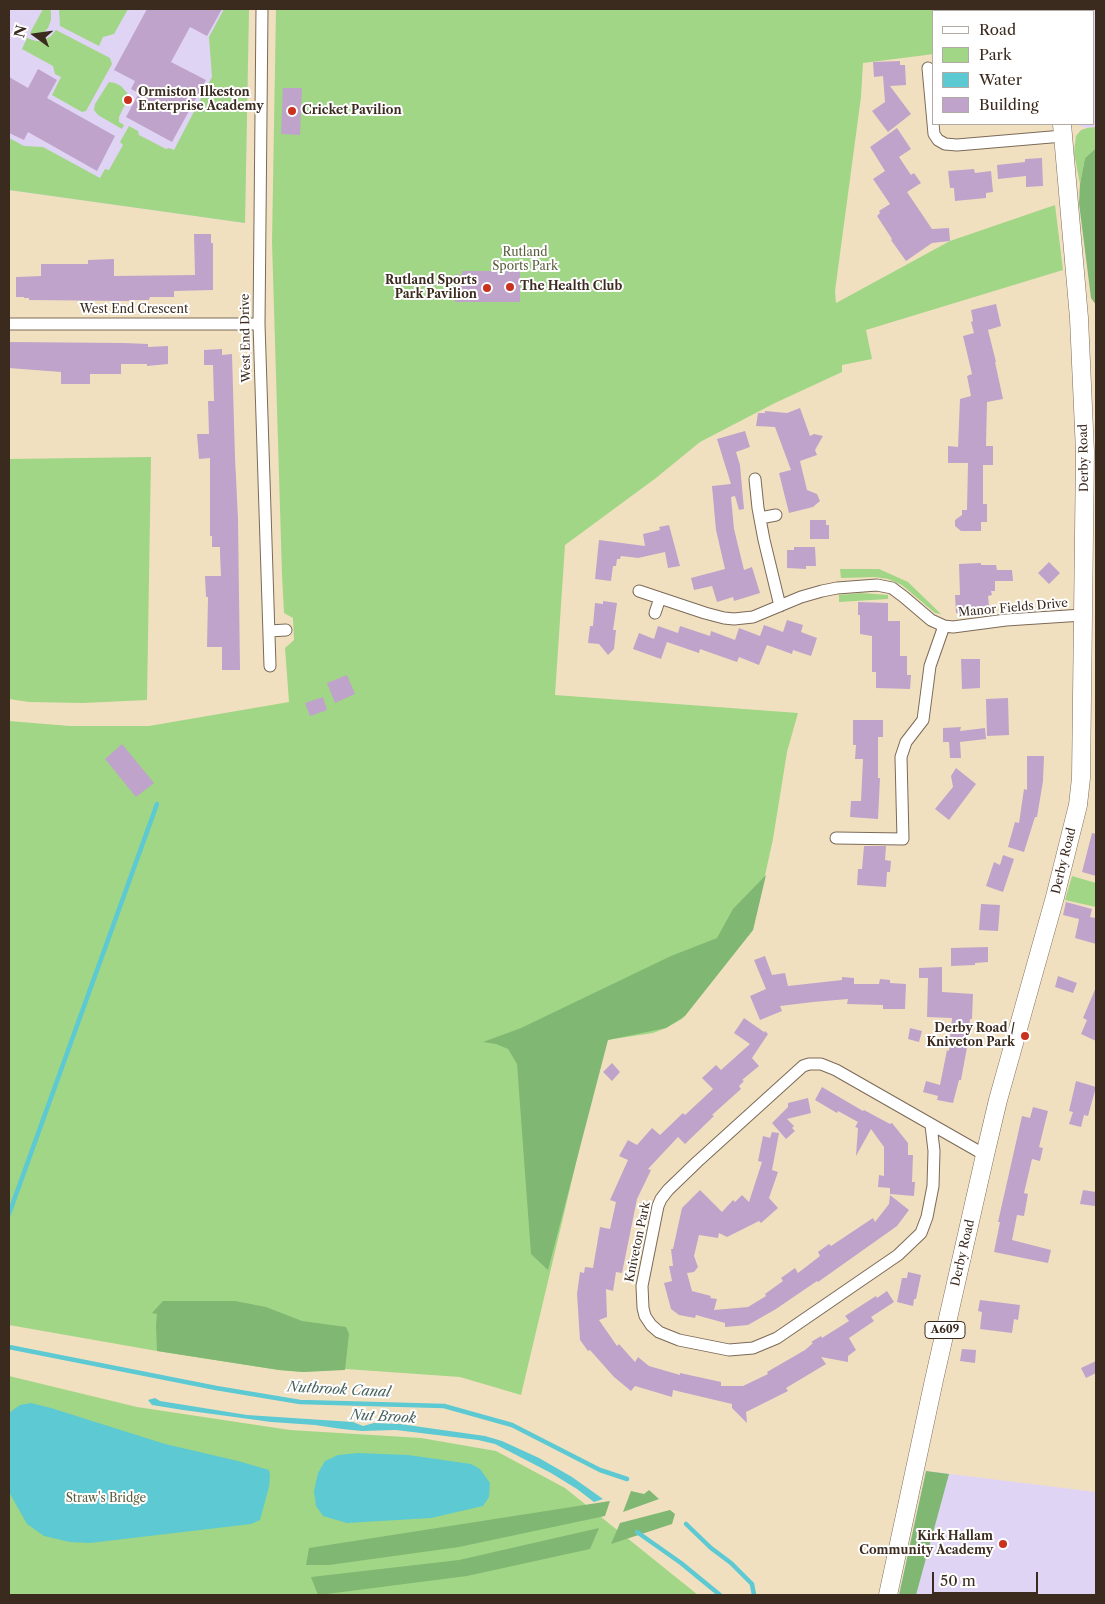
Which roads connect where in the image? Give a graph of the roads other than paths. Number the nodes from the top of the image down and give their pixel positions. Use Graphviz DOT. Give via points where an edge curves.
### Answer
graph roads {
  1 [pos="262,9"];
  2 [pos="928,68"];
  3 [pos="932,96"];
  4 [pos="934,125"];
  5 [pos="1062,130"];
  6 [pos="9,324"];
  7 [pos="259,324"];
  8 [pos="755,479"];
  9 [pos="776,515"];
  10 [pos="760,518"];
  11 [pos="639,591"];
  12 [pos="660,598"];
  13 [pos="780,606"];
  14 [pos="655,613"];
  15 [pos="1083,615"];
  16 [pos="944,626"];
  17 [pos="269,630"];
  18 [pos="286,630"];
  19 [pos="270,666"];
  20 [pos="836,838"];
  21 [pos="931,1125"];
  22 [pos="985,1154"];
  23 [pos="890,1588"];
  1 -- 7 [label="street, West End Drive"];
  2 -- 3 [label="street"];
  4 -- 5 [label="street" via="938,140 957,145"];
  5 -- 15 [label="main road, Derby Road / A609" via="1076,271 1085,452"];
  6 -- 7 [label="street, West End Crescent"];
  7 -- 17 [label="street, West End Drive"];
  8 -- 10 [label="street"];
  9 -- 10 [label="street"];
  10 -- 13 [label="street"];
  11 -- 12 [label="street, Manor Fields Drive"];
  12 -- 13 [label="street, Manor Fields Drive" via="734,619 753,617"];
  12 -- 14 [label="street"];
  13 -- 16 [label="street, Manor Fields Drive" via="837,588 885,586"];
  15 -- 16 [label="street, Manor Fields Drive"];
  15 -- 22 [label="main road, Derby Road / A609" via="1078,805"];
  16 -- 20 [label="street, Manor Fields Drive" via="930,666 924,720 906,742 901,757 903,839"];
  17 -- 18 [label="street"];
  17 -- 19 [label="street, West End Drive"];
  21 -- 21 [label="street, Kniveton Park" via="836,1070 821,1064 803,1066 661,1199 642,1286 643,1308 651,1325 679,1340 729,1350 753,1348 777,1338 898,1255 921,1233 927,1217 933,1186"];
  21 -- 22 [label="street, Kniveton Park"];
  22 -- 23 [label="main road, Derby Road / A609"];
}
